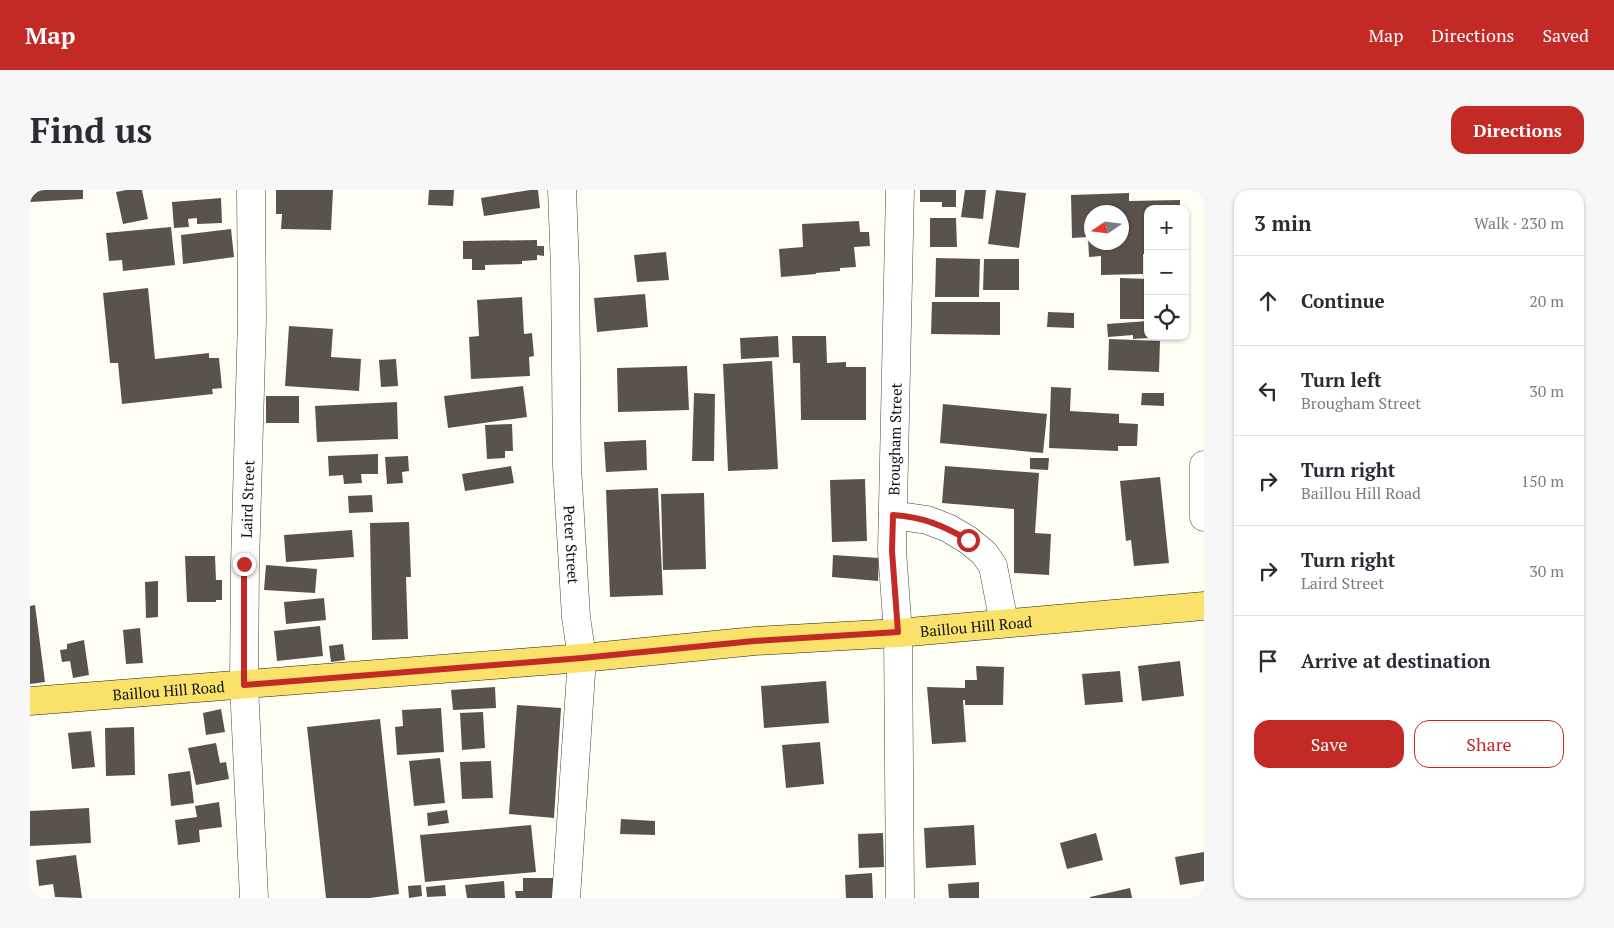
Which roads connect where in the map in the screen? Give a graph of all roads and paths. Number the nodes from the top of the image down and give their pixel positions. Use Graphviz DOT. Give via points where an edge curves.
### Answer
graph roads {
  1 [pos="251,190"];
  2 [pos="562,190"];
  3 [pos="900,190"];
  4 [pos="1204,465"];
  5 [pos="893,515"];
  6 [pos="1204,517"];
  7 [pos="1204,606"];
  8 [pos="1004,623"];
  9 [pos="898,632"];
  10 [pos="582,658"];
  11 [pos="244,685"];
  12 [pos="30,701"];
  13 [pos="254,898"];
  14 [pos="566,898"];
  15 [pos="900,898"];
  1 -- 11 [label="street, Laird Street" via="252,319 244,564"];
  2 -- 10 [label="street, Peter Street" via="567,466 576,617"];
  3 -- 5 [label="street, Brougham Street"];
  4 -- 6 [label="street"];
  5 -- 8 [label="street" via="927,520 948,528 984,553 993,566"];
  5 -- 9 [label="street, Brougham Street" via="892,551"];
  7 -- 8 [label="main road, Baillou Hill Road"];
  8 -- 9 [label="main road, Baillou Hill Road"];
  9 -- 10 [label="main road, Baillou Hill Road" via="754,641"];
  9 -- 15 [label="street, Brougham Street"];
  10 -- 11 [label="main road, Baillou Hill Road"];
  10 -- 14 [label="street, Peter Street"];
  11 -- 12 [label="main road, Baillou Hill Road"];
  11 -- 13 [label="street, Laird Street"];
}
